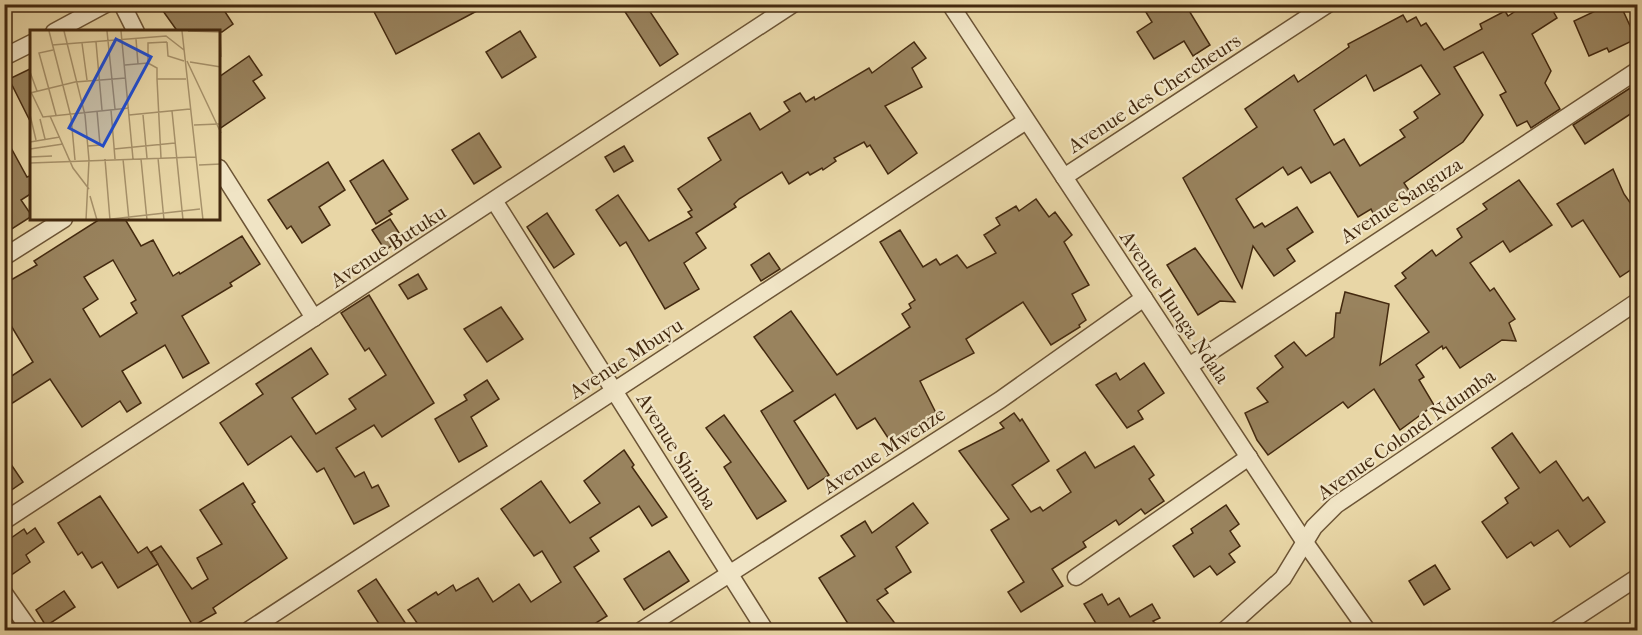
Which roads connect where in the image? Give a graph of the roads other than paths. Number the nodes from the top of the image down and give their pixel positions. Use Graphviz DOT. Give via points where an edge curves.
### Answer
graph roads {
  1 [pos="106,4"];
  2 [pos="122,4"];
  3 [pos="793,4"];
  4 [pos="950,4"];
  5 [pos="1328,4"];
  6 [pos="58,30"];
  7 [pos="135,30"];
  8 [pos="30,44"];
  9 [pos="4,57"];
  10 [pos="1638,70"];
  11 [pos="1026,121"];
  12 [pos="220,170"];
  13 [pos="1064,177"];
  14 [pos="495,202"];
  15 [pos="62,220"];
  16 [pos="4,257"];
  17 [pos="1144,298"];
  18 [pos="1638,301"];
  19 [pos="314,318"];
  20 [pos="1189,366"];
  21 [pos="614,390"];
  22 [pos="1249,457"];
  23 [pos="4,521"];
  24 [pos="1304,541"];
  25 [pos="729,575"];
  26 [pos="1076,577"];
  27 [pos="1638,577"];
  28 [pos="4,593"];
  29 [pos="30,630"];
  30 [pos="249,630"];
  31 [pos="642,630"];
  32 [pos="765,630"];
  33 [pos="1225,630"];
  34 [pos="1367,630"];
  35 [pos="1557,630"];
  1 -- 6 [label="street"];
  2 -- 7 [label="street"];
  3 -- 14 [label="street, Avenue Butuku"];
  4 -- 11 [label="street, Avenue Ilunga Ndala"];
  5 -- 13 [label="street, Avenue des Chercheurs"];
  8 -- 9 [label="street"];
  10 -- 20 [label="street, Avenue Sanguza"];
  11 -- 13 [label="street, Avenue Ilunga Ndala"];
  11 -- 21 [label="street, Avenue Mbuyu"];
  12 -- 19 [label="street"];
  13 -- 17 [label="street, Avenue Ilunga Ndala"];
  14 -- 19 [label="street, Avenue Butuku"];
  14 -- 21 [label="street, Avenue Shimba"];
  15 -- 16 [label="street"];
  17 -- 20 [label="street, Avenue Ilunga Ndala"];
  17 -- 25 [label="street, Avenue Mwenze" via="1000,400"];
  18 -- 24 [label="street, Avenue Colonel Ndumba" via="1336,505"];
  19 -- 23 [label="street, Avenue Butuku"];
  20 -- 22 [label="street, Avenue Ilunga Ndala"];
  21 -- 25 [label="street, Avenue Shimba"];
  21 -- 30 [label="street, Avenue Mbuyu"];
  22 -- 24 [label="street, Avenue Ilunga Ndala"];
  22 -- 26 [label="street"];
  24 -- 33 [label="street, Avenue Colonel Ndumba" via="1283,578"];
  24 -- 34 [label="street, Avenue Ilunga Ndala"];
  25 -- 31 [label="street, Avenue Mwenze"];
  25 -- 32 [label="street, Avenue Shimba"];
  27 -- 35 [label="street"];
  28 -- 29 [label="street"];
}
